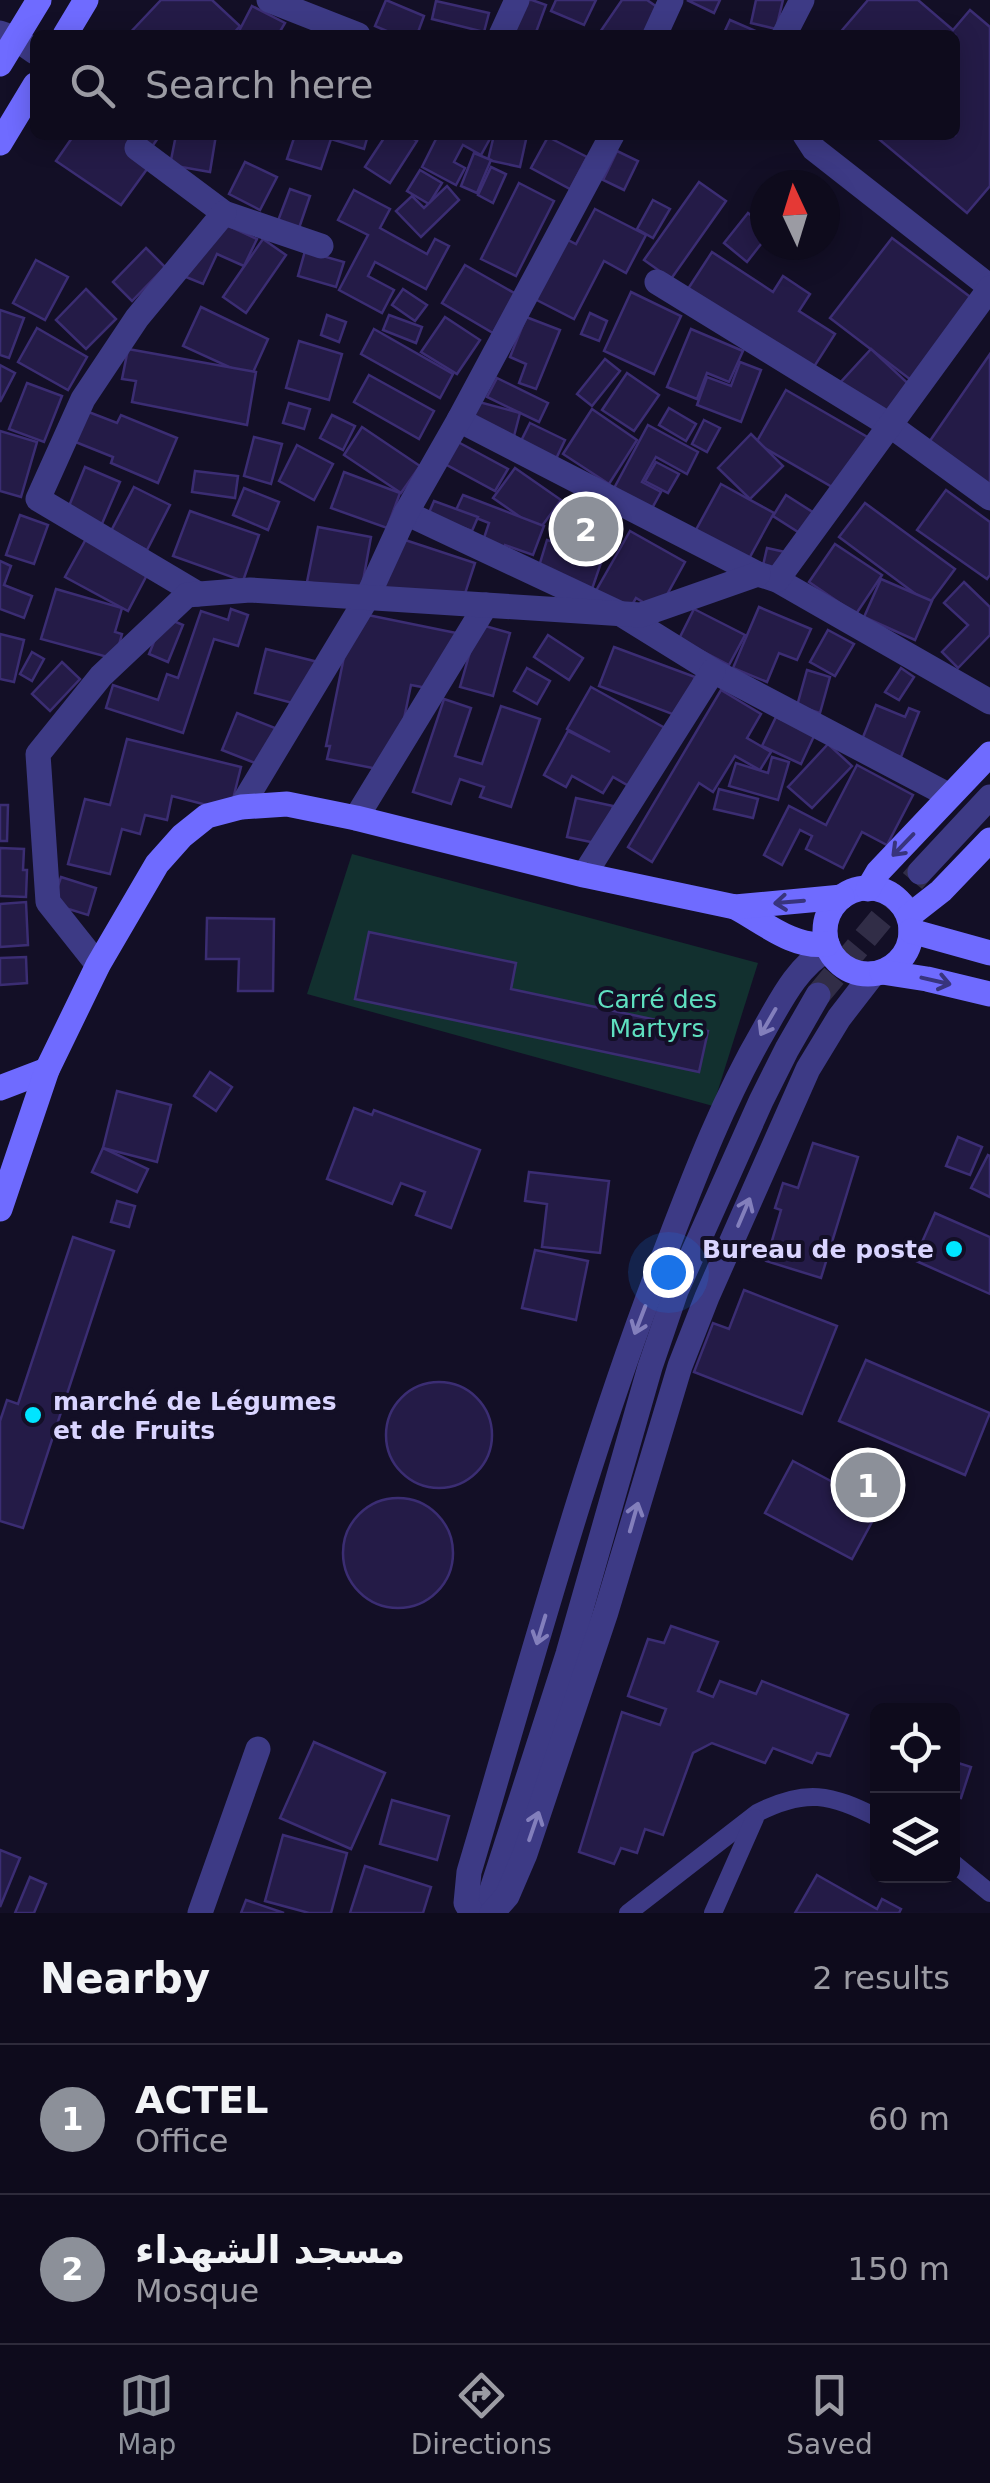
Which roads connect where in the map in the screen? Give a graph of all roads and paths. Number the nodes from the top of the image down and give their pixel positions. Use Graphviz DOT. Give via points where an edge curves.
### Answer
graph roads {
  1 [pos="38,0"];
  2 [pos="86,0"];
  3 [pos="269,0"];
  4 [pos="517,0"];
  5 [pos="670,0"];
  6 [pos="802,0"];
  7 [pos="68,30"];
  8 [pos="345,30"];
  9 [pos="503,30"];
  10 [pos="657,30"];
  11 [pos="787,30"];
  12 [pos="17,41"];
  13 [pos="0,64"];
  14 [pos="30,93"];
  15 [pos="601,140"];
  16 [pos="808,140"];
  17 [pos="0,143"];
  18 [pos="137,148"];
  19 [pos="224,213"];
  20 [pos="322,246"];
  21 [pos="658,282"];
  22 [pos="990,288"];
  23 [pos="459,420"];
  24 [pos="891,426"];
  25 [pos="990,498"];
  26 [pos="406,514"];
  27 [pos="768,577"];
  28 [pos="198,594"];
  29 [pos="367,598"];
  30 [pos="486,605"];
  31 [pos="621,614"];
  32 [pos="713,671"];
  33 [pos="990,702"];
  34 [pos="990,754"];
  35 [pos="950,796"];
  36 [pos="990,796"];
  37 [pos="241,807"];
  38 [pos="356,818"];
  39 [pos="990,840"];
  40 [pos="920,872"];
  41 [pos="584,874"];
  42 [pos="868,888"];
  43 [pos="842,897"];
  44 [pos="735,906"];
  45 [pos="910,924"];
  46 [pos="828,946"];
  47 [pos="990,953"];
  48 [pos="98,965"];
  49 [pos="878,973"];
  50 [pos="990,994"];
  51 [pos="818,995"];
  52 [pos="48,1070"];
  53 [pos="0,1088"];
  54 [pos="0,1209"];
  55 [pos="258,1749"];
  56 [pos="758,1813"];
  57 [pos="870,1814"];
  58 [pos="960,1869"];
  59 [pos="990,1893"];
  60 [pos="200,1913"];
  61 [pos="472,1913"];
  62 [pos="488,1913"];
  63 [pos="628,1913"];
  64 [pos="713,1913"];
  1 -- 12 [label="street"];
  2 -- 7 [label="street"];
  3 -- 8 [label="street"];
  4 -- 9 [label="street"];
  5 -- 10 [label="street"];
  6 -- 11 [label="street"];
  12 -- 13 [label="street"];
  14 -- 17 [label="street"];
  15 -- 23 [label="street"];
  16 -- 22 [label="street"];
  18 -- 19 [label="street"];
  19 -- 20 [label="street"];
  19 -- 28 [label="street" via="137,318 94,383 38,499"];
  21 -- 24 [label="street"];
  22 -- 24 [label="street"];
  23 -- 26 [label="street"];
  23 -- 27 [label="street"];
  24 -- 25 [label="street"];
  24 -- 27 [label="street"];
  26 -- 29 [label="street"];
  26 -- 31 [label="street"];
  27 -- 31 [label="street" via="640,615"];
  27 -- 33 [label="street"];
  28 -- 29 [label="street" via="250,590"];
  28 -- 48 [label="street" via="187,595 100,676 38,754 48,902"];
  29 -- 30 [label="street"];
  29 -- 37 [label="street"];
  30 -- 31 [label="street"];
  30 -- 38 [label="street"];
  31 -- 32 [label="street"];
  32 -- 35 [label="street"];
  32 -- 41 [label="street"];
  34 -- 35 [label="street"];
  35 -- 42 [label="street, one-way"];
  36 -- 40 [label="street"];
  37 -- 38 [label="street" via="287,804"];
  37 -- 48 [label="street" via="206,816 182,836 157,864"];
  38 -- 41 [label="street"];
  39 -- 45 [label="street"];
  41 -- 44 [label="street"];
  42 -- 43 [label="street"];
  42 -- 45 [label="street" via="893,896"];
  43 -- 44 [label="street, one-way"];
  43 -- 46 [label="street" via="827,918"];
  44 -- 46 [label="street" via="794,940"];
  45 -- 47 [label="street"];
  45 -- 49 [label="street" via="904,956"];
  46 -- 49 [label="street" via="847,969"];
  46 -- 61 [label="street, one-way" via="803,967 750,1054 714,1128 627,1354 469,1872 466,1903"];
  48 -- 52 [label="street"];
  49 -- 50 [label="street, one-way"];
  62 -- 49 [label="street, one-way" via="506,1896 525,1854 707,1297 808,1068"];
  51 -- 62 [label="street" via="761,1101 676,1291"];
  52 -- 53 [label="street"];
  52 -- 54 [label="street"];
  55 -- 60 [label="street"];
  56 -- 57 [label="lane" via="811,1796"];
  56 -- 63 [label="lane"];
  56 -- 64 [label="lane"];
  58 -- 59 [label="lane"];
}
